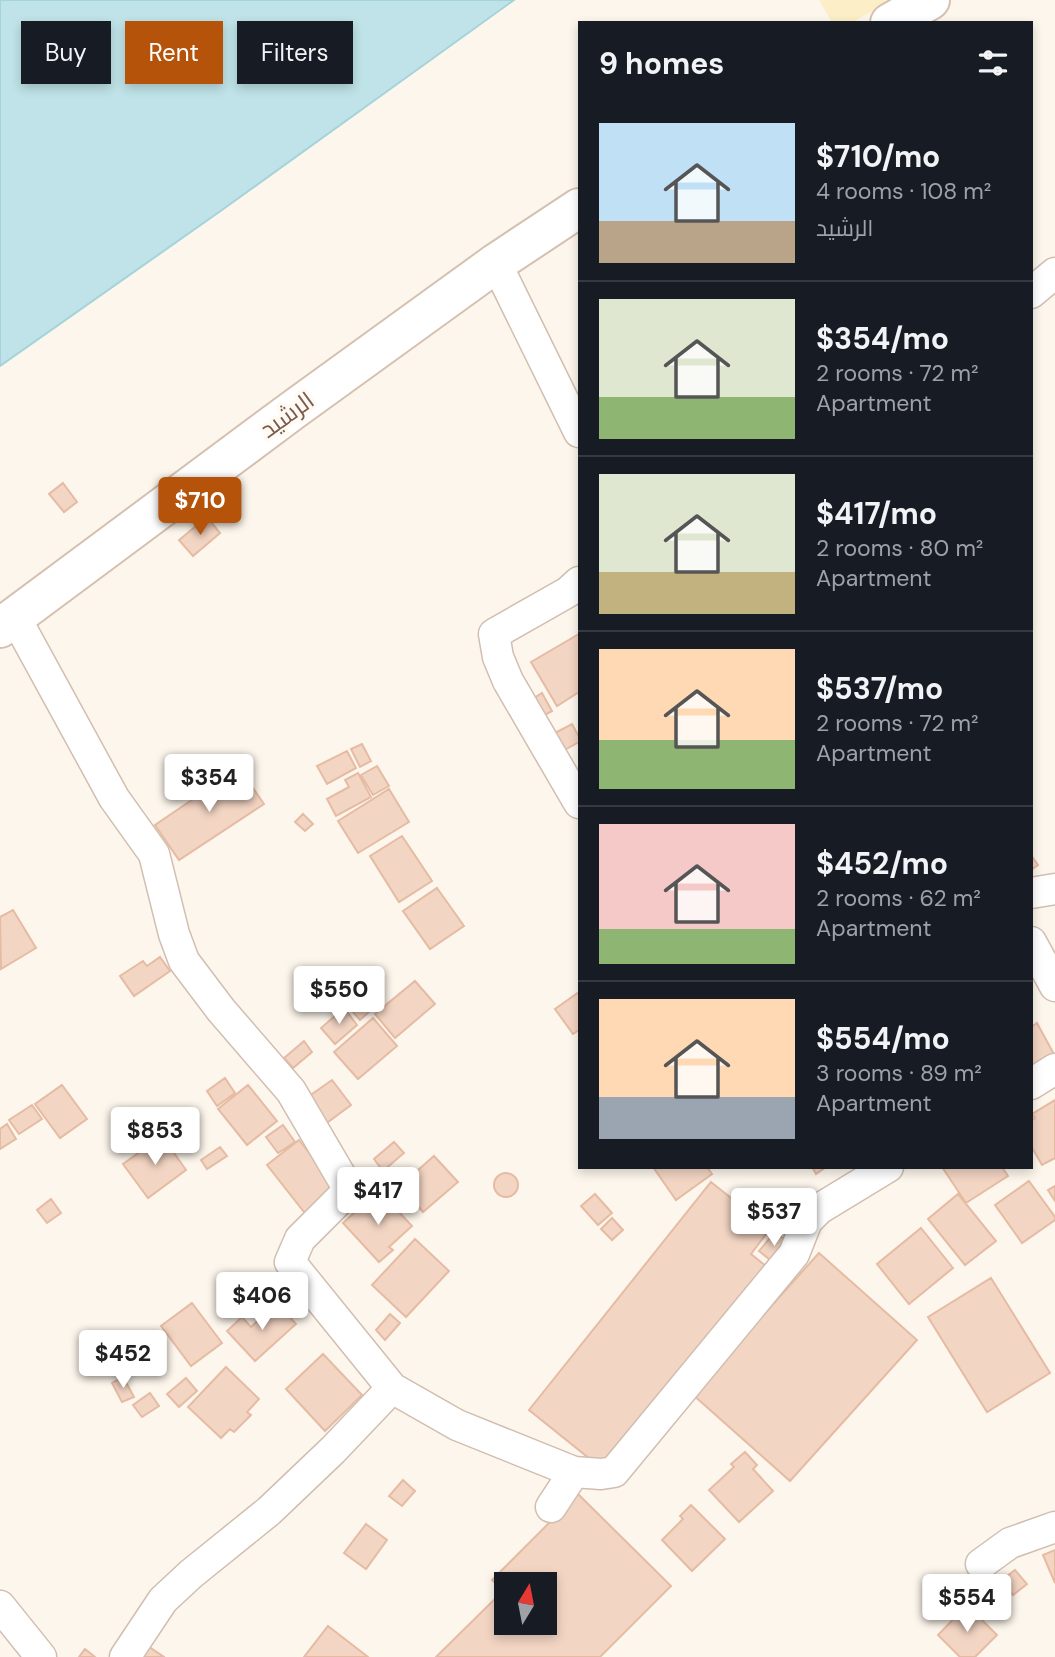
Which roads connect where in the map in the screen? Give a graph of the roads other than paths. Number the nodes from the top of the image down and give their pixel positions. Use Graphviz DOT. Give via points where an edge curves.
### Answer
graph roads {
  1 [pos="930,0"];
  2 [pos="893,21"];
  3 [pos="578,209"];
  4 [pos="496,263"];
  5 [pos="1055,273"];
  6 [pos="1033,291"];
  7 [pos="578,430"];
  8 [pos="576,588"];
  9 [pos="7,623"];
  10 [pos="578,801"];
  11 [pos="1055,889"];
  12 [pos="1033,892"];
  13 [pos="1033,946"];
  14 [pos="1055,986"];
  15 [pos="1055,1069"];
  16 [pos="1033,1083"];
  17 [pos="885,1169"];
  18 [pos="391,1388"];
  19 [pos="575,1472"];
  20 [pos="551,1507"];
  21 [pos="1055,1527"];
  22 [pos="981,1564"];
  23 [pos="1,1608"];
  24 [pos="41,1657"];
  25 [pos="125,1657"];
  1 -- 2 [label="main road"];
  3 -- 4 [label="main road, الرشيد"];
  4 -- 7 [label="street"];
  4 -- 9 [label="main road, الرشيد"];
  5 -- 6 [label="street"];
  8 -- 10 [label="street" via="494,634 508,681"];
  9 -- 18 [label="street" via="114,798 154,854 184,961 291,1091 349,1190 300,1239 290,1262"];
  11 -- 12 [label="street"];
  13 -- 14 [label="street"];
  15 -- 16 [label="street"];
  17 -- 19 [label="street" via="819,1209 807,1222 794,1254 614,1472"];
  18 -- 19 [label="street" via="457,1425"];
  18 -- 25 [label="street" via="269,1511 163,1601"];
  19 -- 20 [label="street"];
  21 -- 22 [label="street" via="1010,1543"];
  23 -- 24 [label="street"];
}
